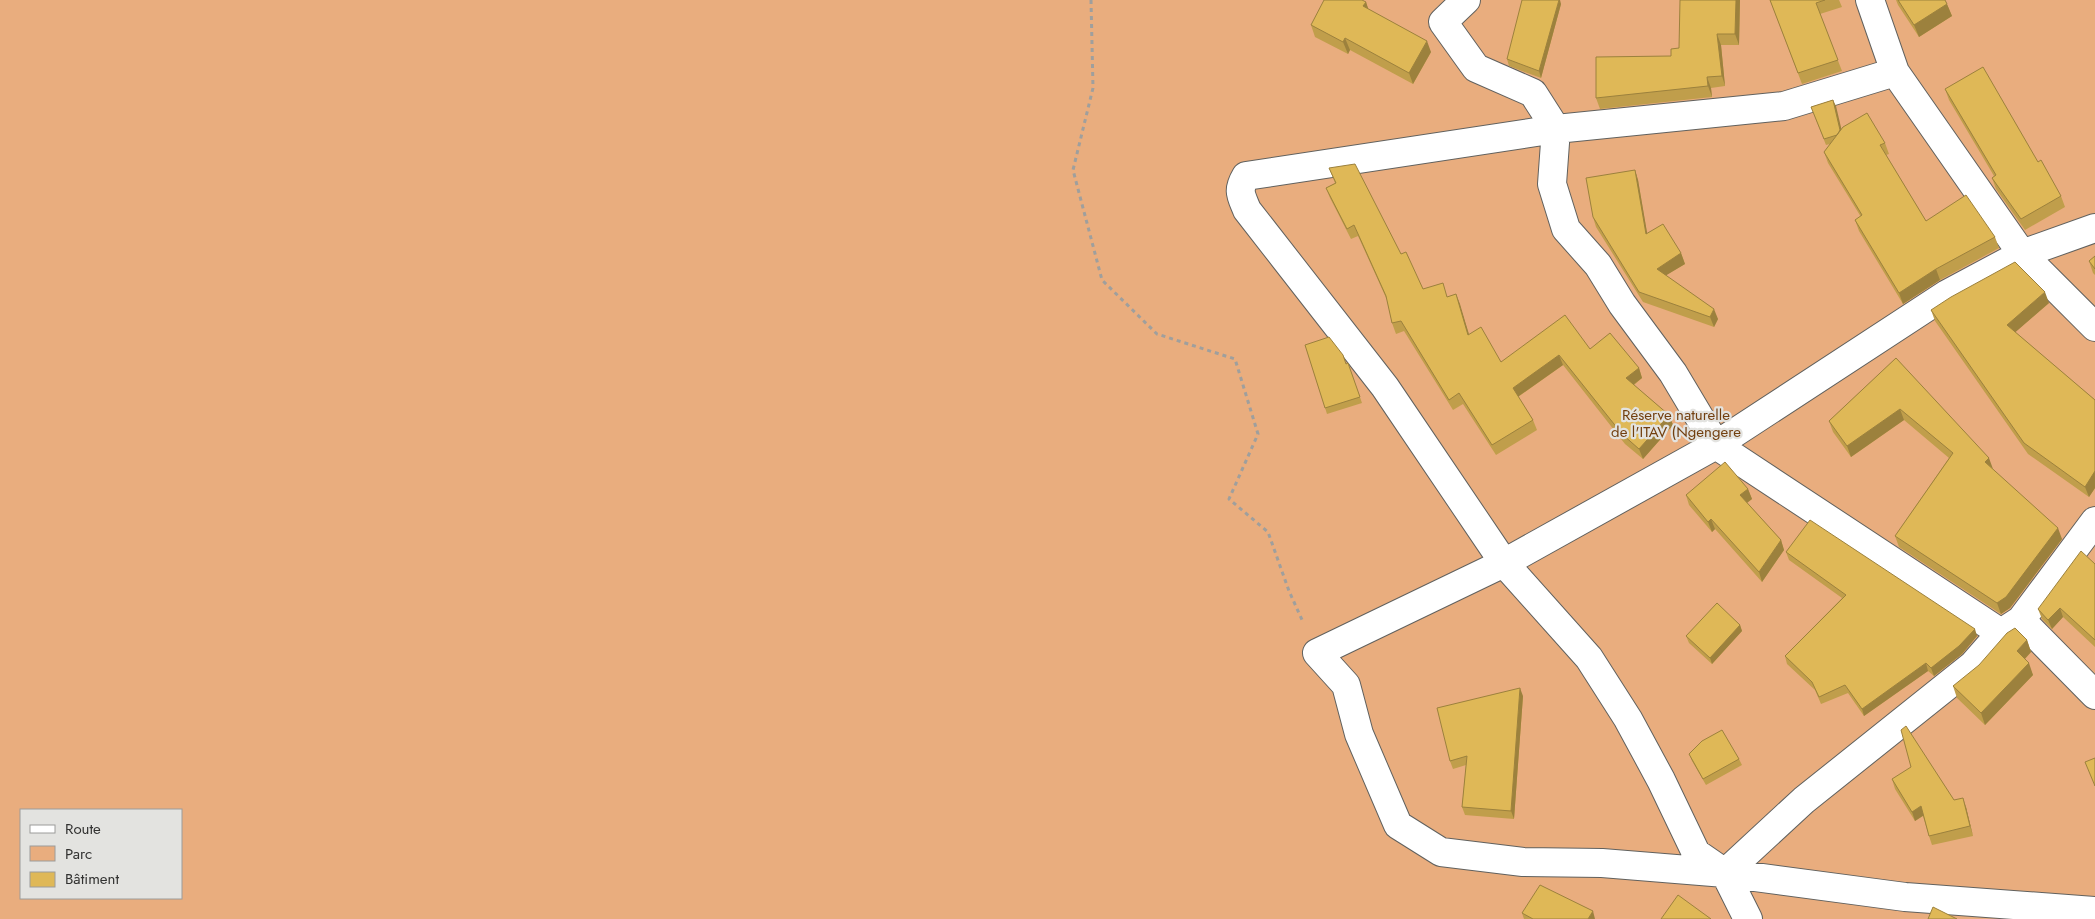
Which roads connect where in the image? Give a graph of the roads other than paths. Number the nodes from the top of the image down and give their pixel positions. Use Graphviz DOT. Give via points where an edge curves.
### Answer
graph roads {
  1 [pos="1466,0"];
  2 [pos="1870,0"];
  3 [pos="1895,72"];
  4 [pos="1556,129"];
  5 [pos="2095,228"];
  6 [pos="2022,254"];
  7 [pos="2095,327"];
  8 [pos="1716,444"];
  9 [pos="2095,521"];
  10 [pos="1504,563"];
  11 [pos="2011,627"];
  12 [pos="2095,695"];
  13 [pos="1724,873"];
  14 [pos="2095,911"];
  15 [pos="1748,919"];
  1 -- 4 [label="street" via="1443,22 1476,68 1533,93"];
  2 -- 3 [label="street"];
  3 -- 4 [label="street" via="1784,106"];
  3 -- 6 [label="street"];
  4 -- 8 [label="street" via="1552,184 1566,229 1598,265"];
  4 -- 10 [label="street" via="1246,176 1240,186 1247,210 1385,387"];
  5 -- 6 [label="street"];
  6 -- 7 [label="street"];
  6 -- 8 [label="street" via="1946,294"];
  8 -- 10 [label="street"];
  8 -- 11 [label="street"];
  9 -- 11 [label="street"];
  10 -- 13 [label="street" via="1589,658 1628,719 1696,853"];
  10 -- 13 [label="street" via="1317,653 1346,685 1358,734 1398,825 1441,852 1523,862 1602,863"];
  11 -- 12 [label="street"];
  11 -- 13 [label="street" via="1974,665 1804,800"];
  13 -- 14 [label="street" via="1905,897"];
  13 -- 15 [label="street"];
}
